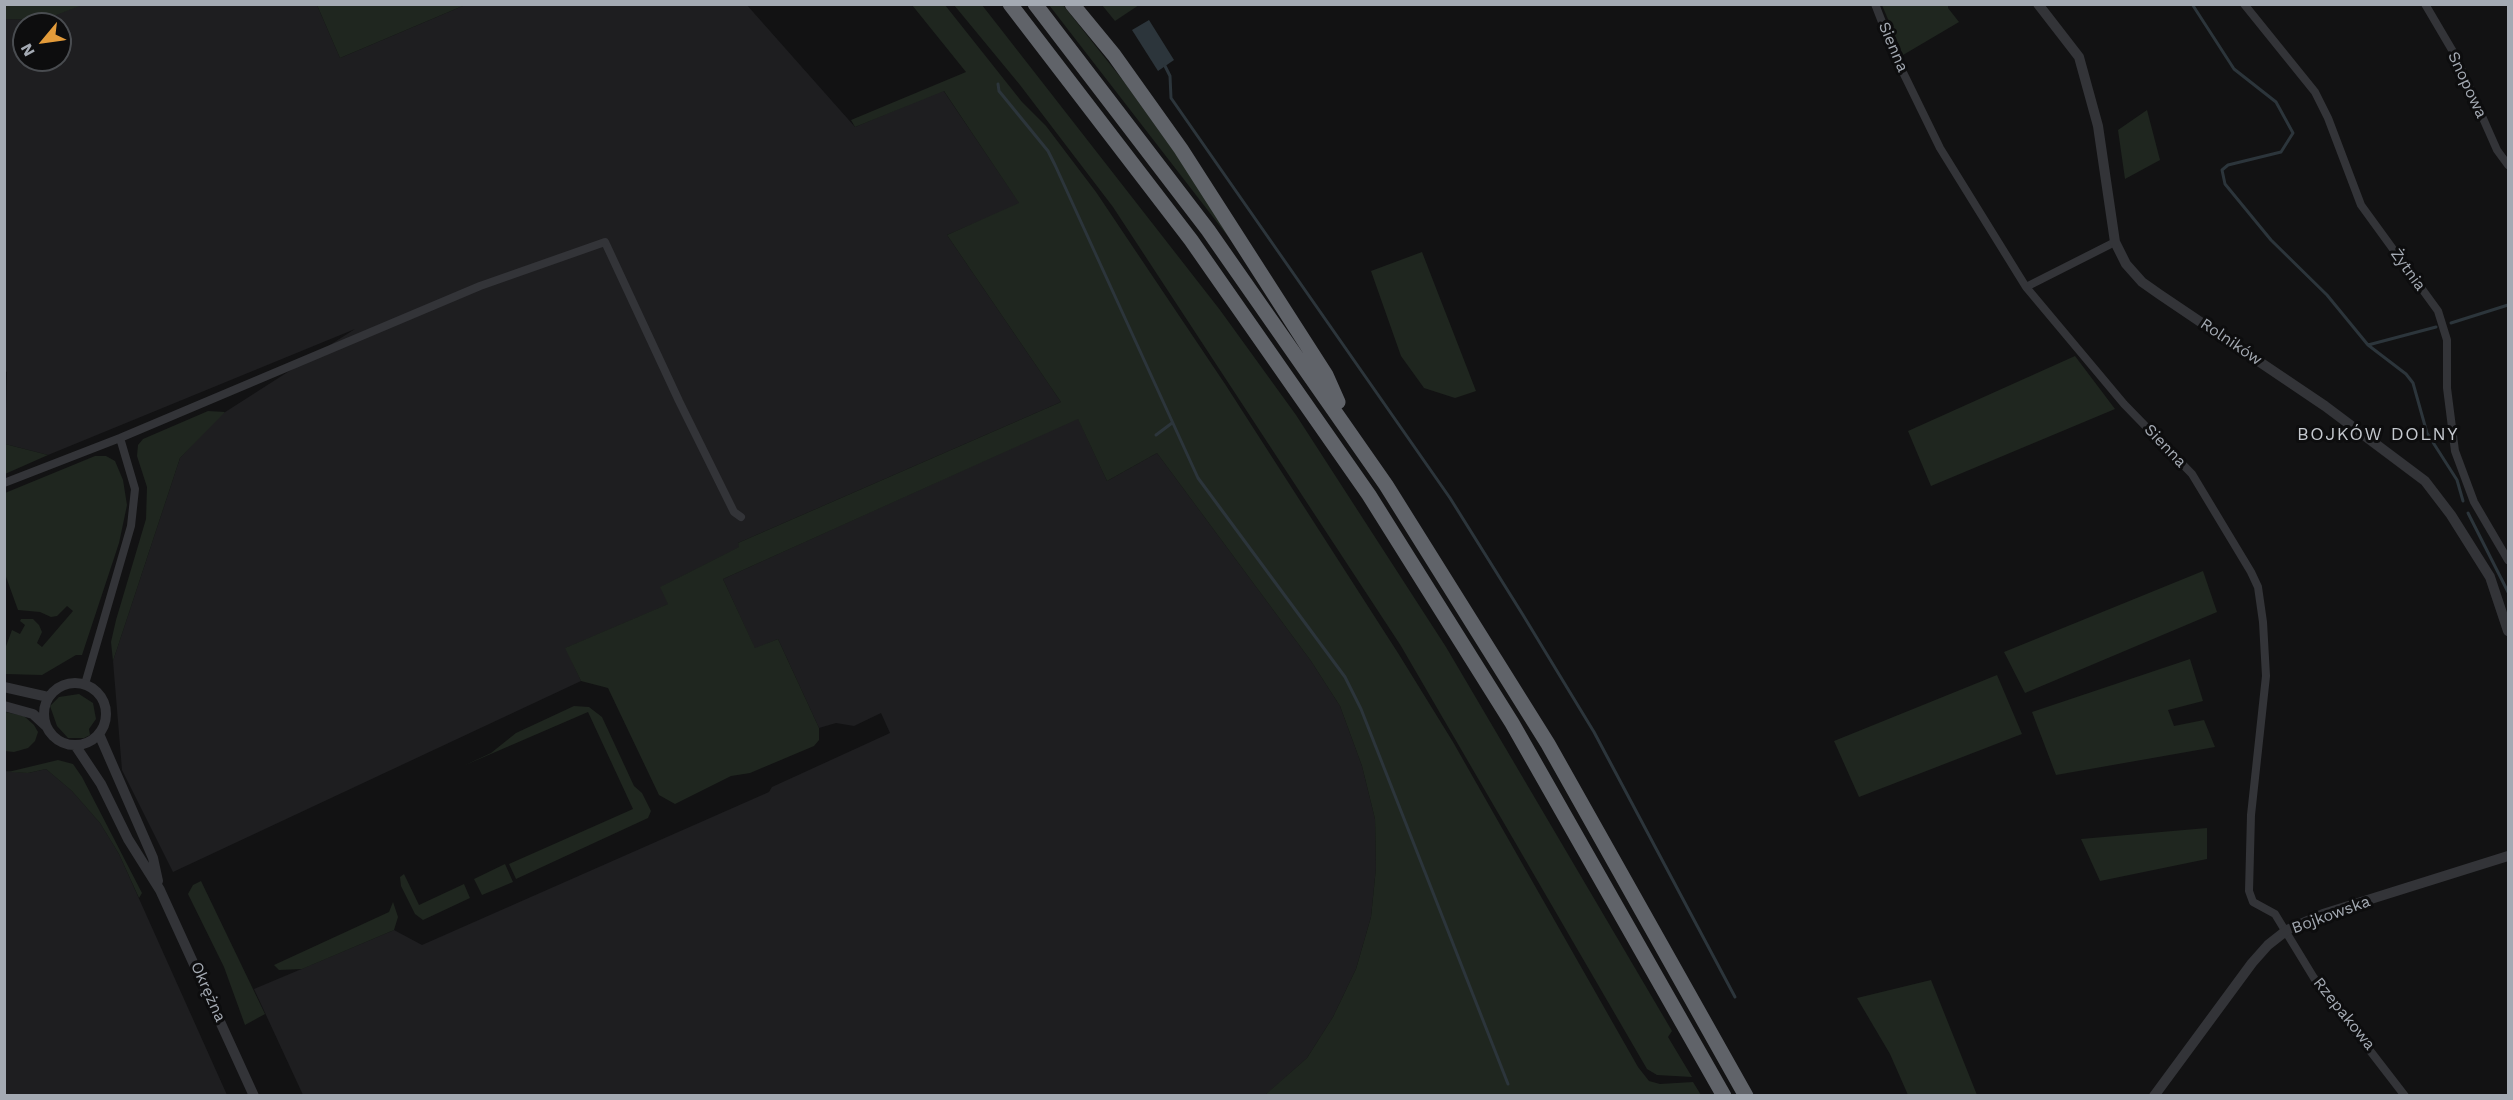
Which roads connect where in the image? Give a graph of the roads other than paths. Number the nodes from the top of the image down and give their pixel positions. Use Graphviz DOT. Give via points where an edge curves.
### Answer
graph roads {
  1 [pos="1010,4"];
  2 [pos="1035,4"];
  3 [pos="1072,4"];
  4 [pos="1875,4"];
  5 [pos="2038,4"];
  6 [pos="2244,4"];
  7 [pos="2426,4"];
  8 [pos="2508,165"];
  9 [pos="2115,242"];
  10 [pos="2026,287"];
  11 [pos="1354,437"];
  12 [pos="120,438"];
  13 [pos="4,483"];
  14 [pos="741,517"];
  15 [pos="2508,560"];
  16 [pos="2508,631"];
  17 [pos="85,684"];
  18 [pos="4,687"];
  19 [pos="48,698"];
  20 [pos="4,706"];
  21 [pos="48,728"];
  22 [pos="99,734"];
  23 [pos="75,745"];
  24 [pos="2508,856"];
  25 [pos="160,890"];
  26 [pos="2287,930"];
  27 [pos="254,1095"];
  28 [pos="1724,1095"];
  29 [pos="1746,1095"];
  30 [pos="2154,1095"];
  31 [pos="2405,1095"];
  1 -- 28 [label="highway" via="1212,268 1369,495 1512,723"];
  2 -- 11 [label="highway" via="1201,220"];
  3 -- 11 [label="highway" via="1142,93 1222,211 1326,375"];
  4 -- 10 [label="street, Sienna" via="1896,58 1940,148"];
  5 -- 9 [label="street, Rolników" via="2079,57 2098,126"];
  6 -- 15 [label="street, Żytnia" via="2315,92 2361,205 2438,311 2447,340 2446,388 2455,451 2474,502"];
  7 -- 8 [label="street, Snopowa"];
  9 -- 10 [label="street"];
  9 -- 16 [label="street, Rolników" via="2126,264 2142,282 2325,406 2425,481 2490,577"];
  10 -- 26 [label="street, Sienna" via="2124,404 2192,474 2258,587 2266,676 2248,849 2249,891 2253,902 2275,914"];
  11 -- 29 [label="highway" via="1542,735"];
  12 -- 13 [label="street"];
  12 -- 14 [label="street" via="480,286 605,242 679,401 734,512"];
  12 -- 17 [label="street" via="135,489 131,526"];
  17 -- 19 [label="street" via="64,684"];
  17 -- 22 [label="street" via="101,696 105,705"];
  18 -- 19 [label="street"];
  19 -- 21 [label="street" via="44,718"];
  20 -- 21 [label="street" via="33,714"];
  21 -- 23 [label="street" via="54,736"];
  22 -- 23 [label="street" via="92,741"];
  22 -- 25 [label="street, Okrężna" via="153,858"];
  23 -- 25 [label="street, Okrężna"];
  24 -- 26 [label="street, Bojkowska" via="2323,914"];
  25 -- 27 [label="street, Okrężna"];
  26 -- 30 [label="street, Bojkowska" via="2252,963"];
  26 -- 31 [label="street, Rzepakowa" via="2314,978"];
}
